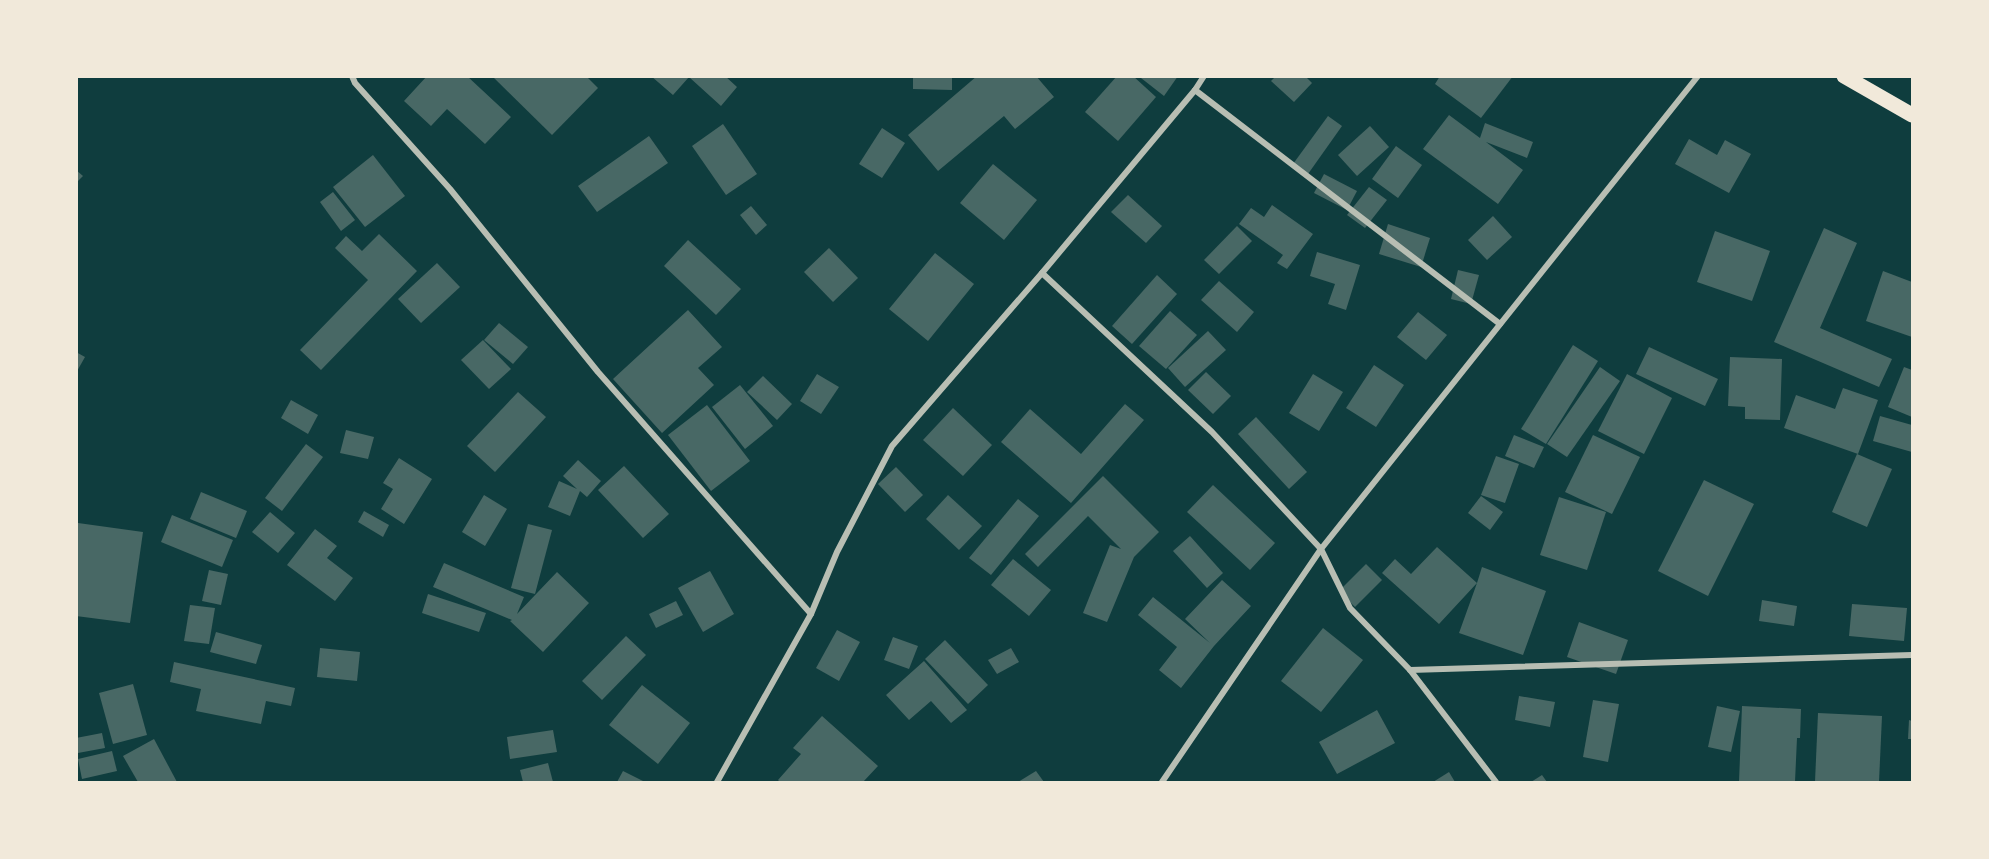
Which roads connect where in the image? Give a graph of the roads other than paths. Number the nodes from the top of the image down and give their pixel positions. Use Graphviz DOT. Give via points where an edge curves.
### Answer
graph roads {
  1 [pos="352,76"];
  2 [pos="1204,76"];
  3 [pos="1698,76"];
  4 [pos="1844,76"];
  5 [pos="1195,90"];
  6 [pos="1912,115"];
  7 [pos="1042,273"];
  8 [pos="1500,324"];
  9 [pos="1321,549"];
  10 [pos="811,614"];
  11 [pos="1912,655"];
  12 [pos="1410,670"];
  13 [pos="717,783"];
  14 [pos="1162,783"];
  15 [pos="1496,783"];
  1 -- 10 [label="street" via="450,189 598,372"];
  2 -- 5 [label="street"];
  3 -- 8 [label="street"];
  4 -- 6 [label="main road"];
  5 -- 7 [label="street"];
  5 -- 8 [label="street"];
  7 -- 9 [label="street" via="1212,432"];
  7 -- 10 [label="street" via="892,446 837,552"];
  8 -- 9 [label="street"];
  9 -- 12 [label="street" via="1350,608"];
  9 -- 14 [label="street"];
  10 -- 13 [label="street"];
  11 -- 12 [label="street"];
  12 -- 15 [label="street"];
}
